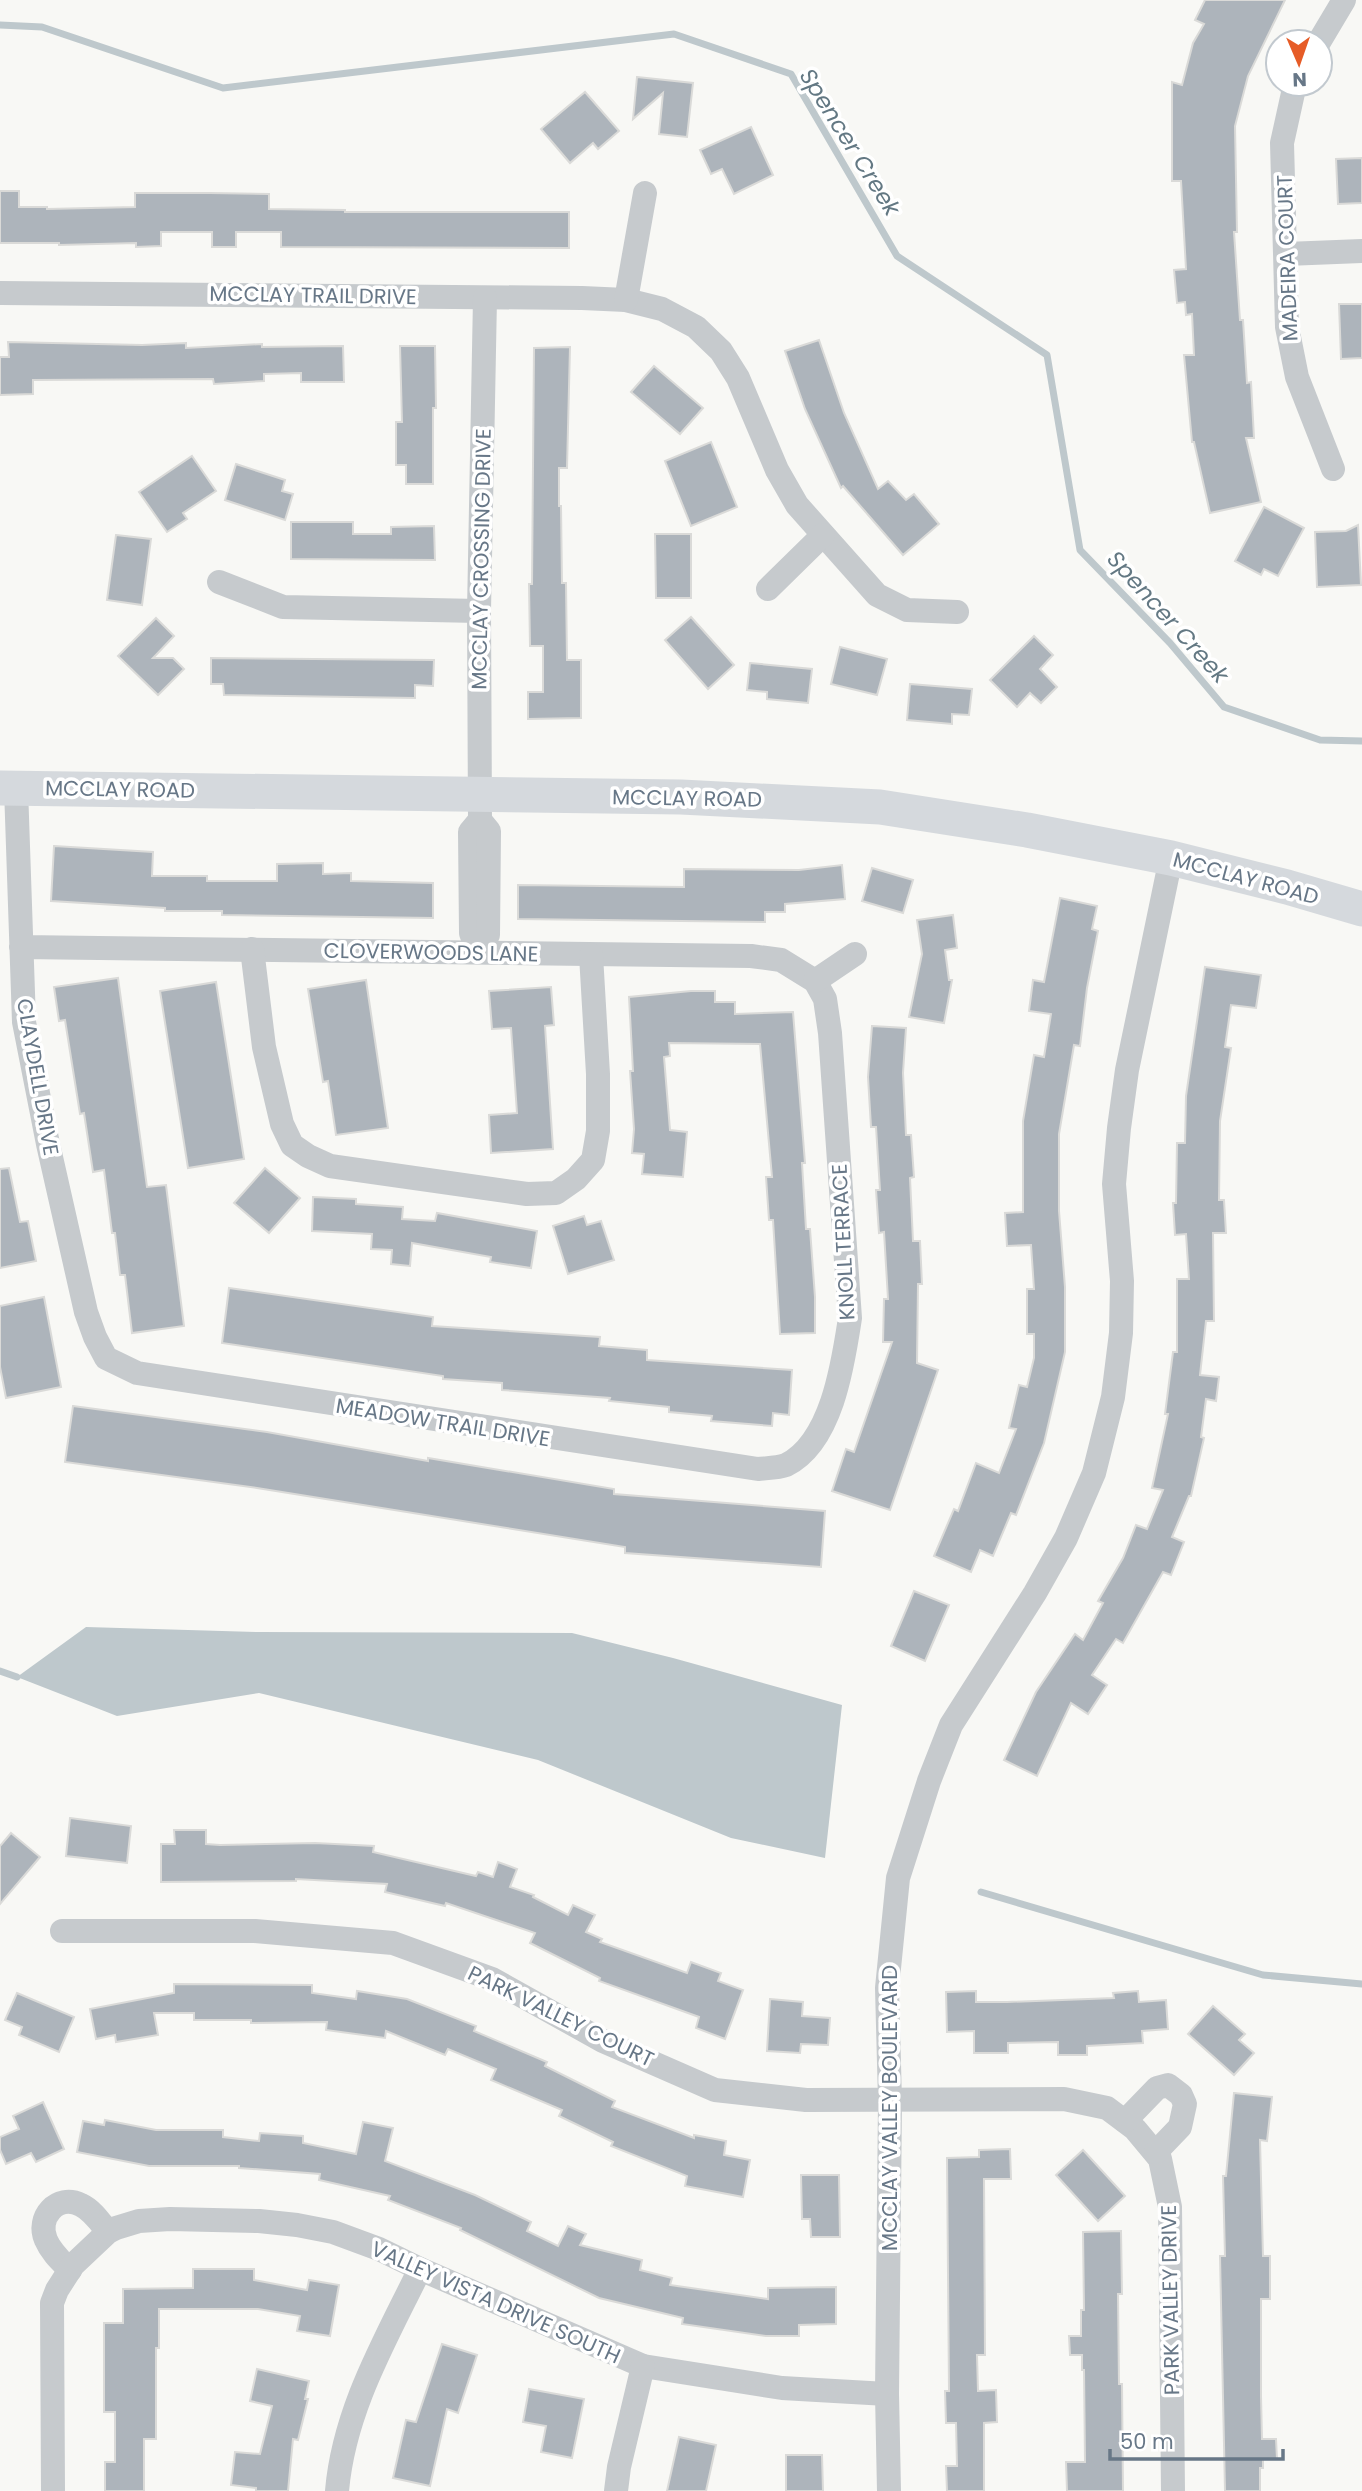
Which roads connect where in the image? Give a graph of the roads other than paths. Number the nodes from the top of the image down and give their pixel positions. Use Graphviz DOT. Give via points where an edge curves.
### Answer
graph roads {
  1 [pos="1344,0"];
  2 [pos="1327,28"];
  3 [pos="1292,98"];
  4 [pos="645,193"];
  5 [pos="1362,251"];
  6 [pos="1286,254"];
  7 [pos="0,293"];
  8 [pos="485,298"];
  9 [pos="626,300"];
  10 [pos="1333,468"];
  11 [pos="823,535"];
  12 [pos="219,582"];
  13 [pos="768,589"];
  14 [pos="479,611"];
  15 [pos="957,612"];
  16 [pos="8,788"];
  17 [pos="480,807"];
  18 [pos="1171,858"];
  19 [pos="1362,909"];
  20 [pos="21,947"];
  21 [pos="252,950"];
  22 [pos="478,952"];
  23 [pos="855,954"];
  24 [pos="591,956"];
  25 [pos="820,990"];
  26 [pos="107,1357"];
  27 [pos="784,1466"];
  28 [pos="62,1931"];
  29 [pos="890,2101"];
  30 [pos="1125,2121"];
  31 [pos="1156,2152"];
  32 [pos="108,2232"];
  33 [pos="420,2269"];
  34 [pos="70,2270"];
  35 [pos="643,2366"];
  36 [pos="887,2394"];
  37 [pos="53,2491"];
  38 [pos="337,2491"];
  39 [pos="616,2491"];
  40 [pos="888,2491"];
  41 [pos="1173,2491"];
  1 -- 2 [label="street"];
  3 -- 6 [label="street, MADEIRA COURT" via="1282,143"];
  4 -- 9 [label="street"];
  5 -- 6 [label="street"];
  6 -- 10 [label="street, MADEIRA COURT" via="1291,353"];
  7 -- 8 [label="street, MCCLAY TRAIL DRIVE"];
  8 -- 9 [label="street, MCCLAY TRAIL DRIVE"];
  8 -- 14 [label="street, MCCLAY CROSSING DRIVE"];
  9 -- 11 [label="street, MCCLAY TRAIL DRIVE" via="662,309 696,327 720,351 738,377 777,470 797,505"];
  11 -- 13 [label="street"];
  11 -- 15 [label="street, MCCLAY TRAIL DRIVE" via="877,596 907,610"];
  12 -- 14 [label="street" via="283,607"];
  14 -- 17 [label="street, MCCLAY CROSSING DRIVE"];
  16 -- 17 [label="main road, MCCLAY ROAD"];
  16 -- 20 [label="street, CLAYDELL DRIVE"];
  17 -- 18 [label="main road, MCCLAY ROAD" via="681,797 880,807"];
  17 -- 22 [label="street, MCCLAY CROSSING DRIVE" via="489,831 488,935"];
  18 -- 19 [label="main road, MCCLAY ROAD"];
  18 -- 29 [label="street, MCCLAY VALLEY BOULEVARD" via="1119,1128 1114,1184 1121,1333 1113,1397 1094,1473 1066,1538 951,1725 921,1805 898,1878 895,1906 887,1988"];
  20 -- 21 [label="street, CLOVERWOODS LANE"];
  20 -- 26 [label="street, CLAYDELL DRIVE" via="24,1022 48,1144 86,1312"];
  21 -- 22 [label="street, CLOVERWOODS LANE"];
  21 -- 24 [label="street" via="264,1046 282,1124 292,1144 330,1166 527,1194 556,1193 576,1180 593,1160 598,1086"];
  22 -- 24 [label="street, CLOVERWOODS LANE"];
  23 -- 25 [label="street"];
  24 -- 25 [label="street, CLOVERWOODS LANE" via="781,960"];
  25 -- 27 [label="street, KNOLL TERRACE" via="830,1033 850,1318 845,1354 819,1432 805,1451"];
  26 -- 27 [label="street, MEADOW TRAIL DRIVE" via="137,1373 162,1378 708,1462 758,1469"];
  28 -- 29 [label="street, PARK VALLEY COURT" via="255,1931 393,1943 492,1979 603,2041 715,2090 806,2100"];
  29 -- 30 [label="street, PARK VALLEY DRIVE" via="1064,2099 1107,2108"];
  29 -- 36 [label="street, MCCLAY VALLEY BOULEVARD"];
  30 -- 31 [label="street, PARK VALLEY DRIVE"];
  30 -- 31 [label="street" via="1157,2088 1168,2085 1176,2089 1185,2104 1180,2127"];
  31 -- 41 [label="street, PARK VALLEY DRIVE" via="1170,2207"];
  32 -- 33 [label="street, VALLEY VISTA DRIVE SOUTH" via="139,2221 170,2219 297,2225 333,2232"];
  32 -- 34 [label="street"];
  32 -- 34 [label="street" via="80,2204 64,2202 51,2208 43,2221 45,2238"];
  33 -- 35 [label="street, VALLEY VISTA DRIVE SOUTH"];
  33 -- 38 [label="street" via="362,2391 345,2437"];
  34 -- 37 [label="street" via="52,2303"];
  35 -- 36 [label="street, VALLEY VISTA DRIVE SOUTH" via="782,2388"];
  35 -- 39 [label="street"];
  36 -- 40 [label="street, MCCLAY VALLEY BOULEVARD"];
}
